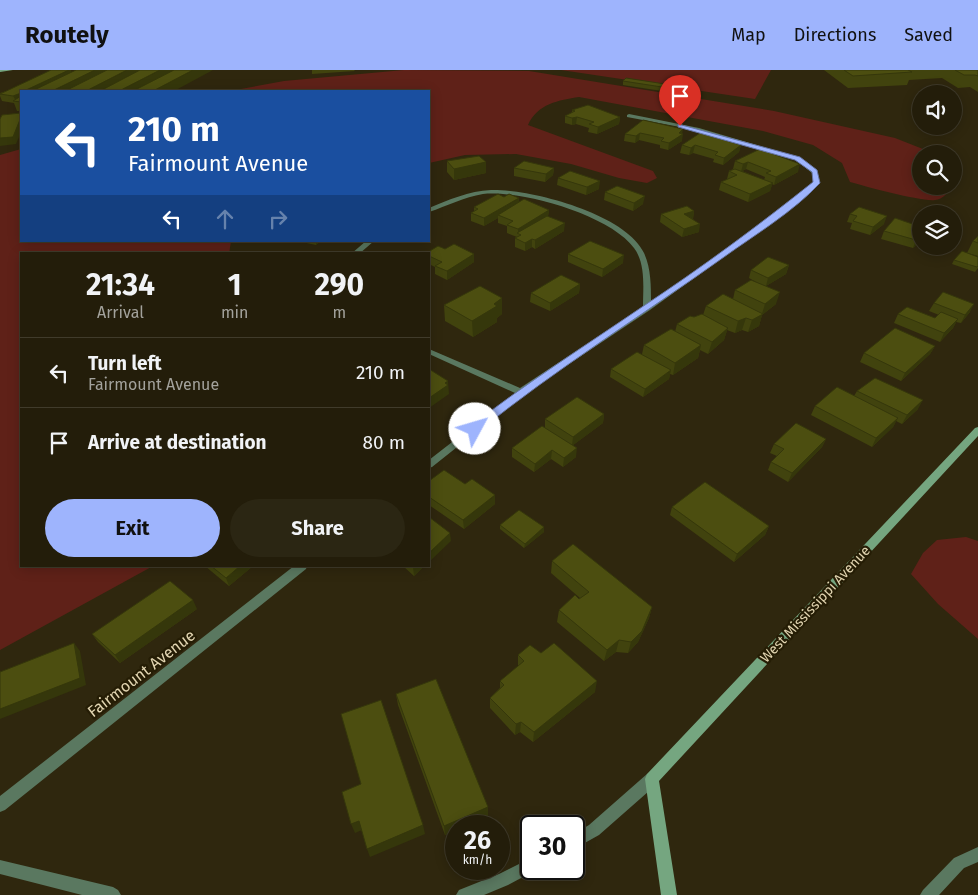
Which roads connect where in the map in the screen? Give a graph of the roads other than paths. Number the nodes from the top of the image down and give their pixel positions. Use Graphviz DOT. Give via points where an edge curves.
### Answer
graph roads {
  1 [pos="11,70"];
  2 [pos="0,71"];
  3 [pos="629,116"];
  4 [pos="430,210"];
  5 [pos="370,242"];
  6 [pos="357,252"];
  7 [pos="646,308"];
  8 [pos="430,351"];
  9 [pos="522,392"];
  10 [pos="978,430"];
  11 [pos="430,464"];
  12 [pos="301,567"];
  13 [pos="652,779"];
  14 [pos="0,805"];
  15 [pos="585,835"];
  16 [pos="978,854"];
  17 [pos="0,867"];
  18 [pos="520,870"];
  19 [pos="113,895"];
  20 [pos="464,895"];
  21 [pos="669,895"];
  22 [pos="928,895"];
  1 -- 2 [label="street"];
  3 -- 7 [label="street" via="697,129 798,159 815,172 817,183 772,219"];
  4 -- 7 [label="street" via="466,195 522,193 561,204 599,220 626,235 638,247 647,275"];
  5 -- 6 [label="street"];
  7 -- 9 [label="street"];
  8 -- 9 [label="street"];
  9 -- 11 [label="street"];
  10 -- 13 [label="street, West Mississippi Avenue"];
  12 -- 14 [label="street, Fairmount Avenue"];
  13 -- 15 [label="street, West Mississippi Avenue"];
  13 -- 21 [label="street"];
  16 -- 22 [label="street" via="959,863"];
  17 -- 19 [label="street"];
  18 -- 20 [label="street"];
}
